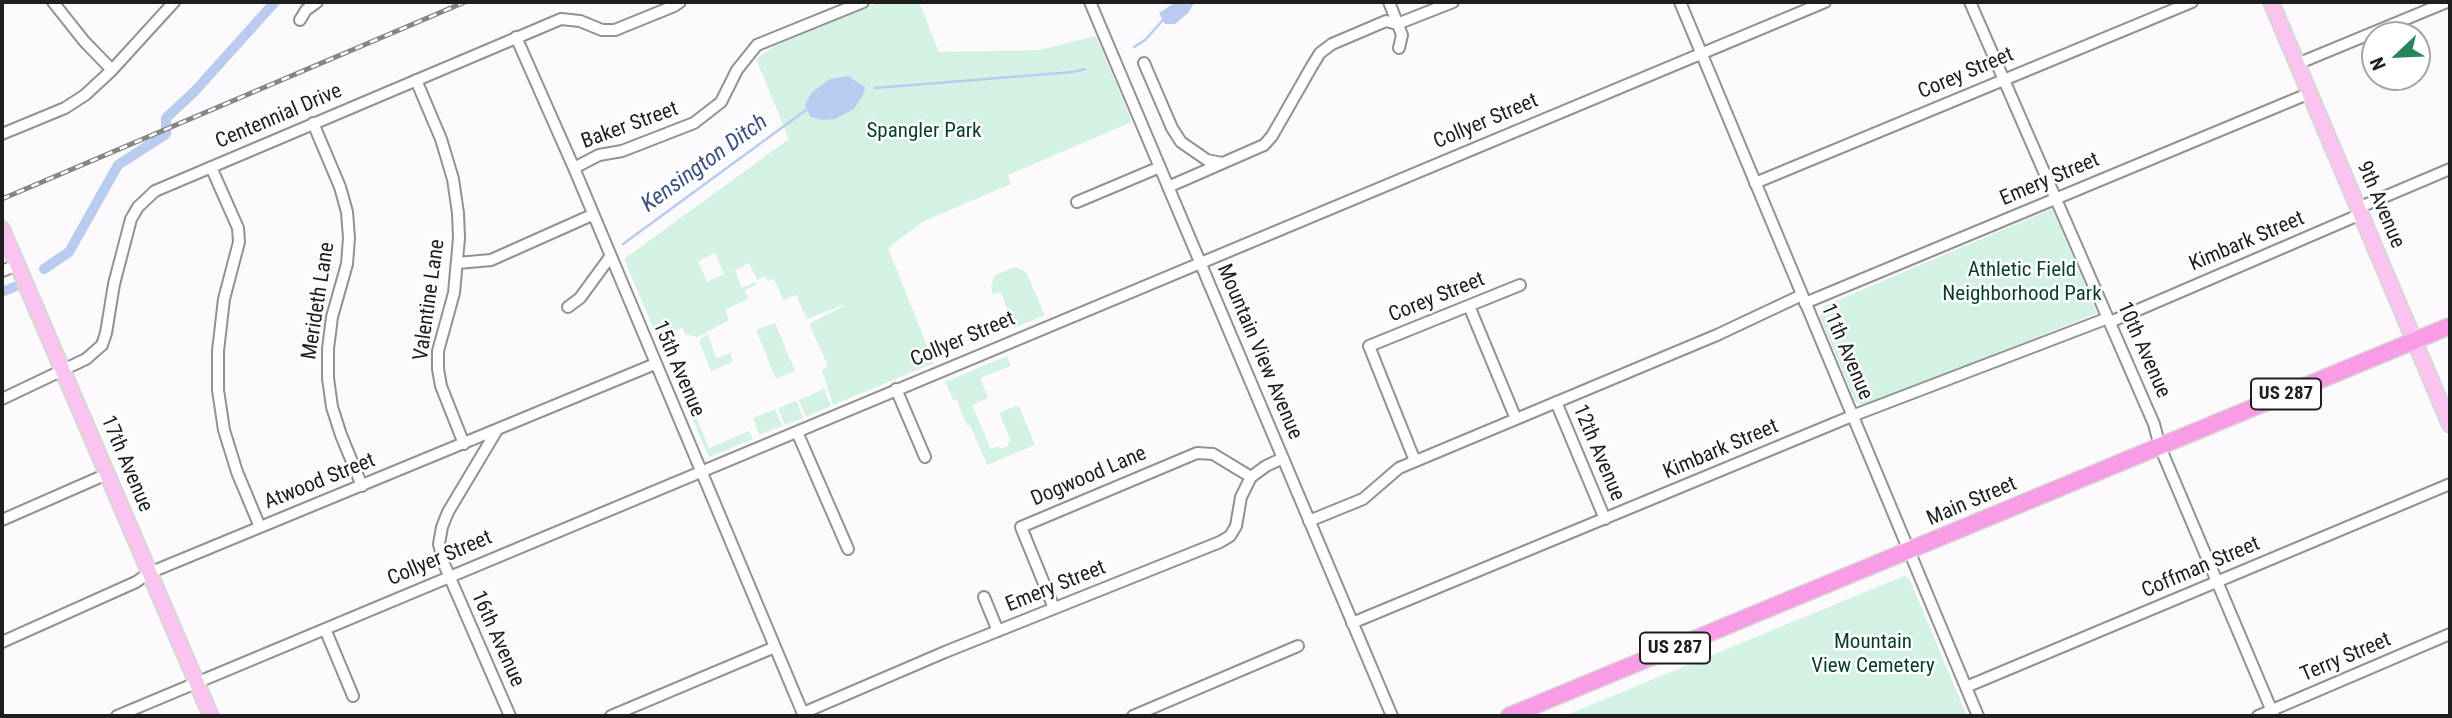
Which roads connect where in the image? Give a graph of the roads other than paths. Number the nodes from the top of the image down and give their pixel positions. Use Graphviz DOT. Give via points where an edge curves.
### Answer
graph roads {
  1 [pos="53,2"];
  2 [pos="174,2"];
  3 [pos="317,2"];
  4 [pos="680,2"];
  5 [pos="863,2"];
  6 [pos="1090,2"];
  7 [pos="1389,2"];
  8 [pos="1452,2"];
  9 [pos="1680,2"];
  10 [pos="1825,2"];
  11 [pos="1970,2"];
  12 [pos="2192,2"];
  13 [pos="2271,2"];
  14 [pos="2447,2"];
  15 [pos="299,20"];
  16 [pos="1398,24"];
  17 [pos="516,37"];
  18 [pos="1399,48"];
  19 [pos="1701,53"];
  20 [pos="1144,63"];
  21 [pos="2297,64"];
  22 [pos="112,70"];
  23 [pos="2004,79"];
  24 [pos="416,80"];
  25 [pos="2310,93"];
  26 [pos="313,123"];
  27 [pos="2,134"];
  28 [pos="1222,163"];
  29 [pos="211,167"];
  30 [pos="1160,167"];
  31 [pos="574,168"];
  32 [pos="2450,169"];
  33 [pos="1755,183"];
  34 [pos="1168,187"];
  35 [pos="2056,199"];
  36 [pos="1077,202"];
  37 [pos="2360,211"];
  38 [pos="592,215"];
  39 [pos="2,229"];
  40 [pos="610,257"];
  41 [pos="1200,262"];
  42 [pos="458,263"];
  43 [pos="17,264"];
  44 [pos="2,271"];
  45 [pos="1520,285"];
  46 [pos="1804,299"];
  47 [pos="1469,306"];
  48 [pos="568,307"];
  49 [pos="2109,320"];
  50 [pos="2450,326"];
  51 [pos="2415,341"];
  52 [pos="655,364"];
  53 [pos="63,372"];
  54 [pos="896,389"];
  55 [pos="2,399"];
  56 [pos="1556,402"];
  57 [pos="1852,416"];
  58 [pos="1516,419"];
  59 [pos="2450,425"];
  60 [pos="498,429"];
  61 [pos="797,432"];
  62 [pos="464,443"];
  63 [pos="2160,447"];
  64 [pos="925,457"];
  65 [pos="1283,458"];
  66 [pos="1415,461"];
  67 [pos="701,472"];
  68 [pos="107,474"];
  69 [pos="1251,477"];
  70 [pos="2450,484"];
  71 [pos="362,486"];
  72 [pos="1605,519"];
  73 [pos="2,520"];
  74 [pos="1309,521"];
  75 [pos="260,527"];
  76 [pos="848,549"];
  77 [pos="1908,551"];
  78 [pos="149,573"];
  79 [pos="449,576"];
  80 [pos="2217,582"];
  81 [pos="984,597"];
  82 [pos="1054,608"];
  83 [pos="1352,623"];
  84 [pos="325,629"];
  85 [pos="998,631"];
  86 [pos="2450,635"];
  87 [pos="2,642"];
  88 [pos="1298,646"];
  89 [pos="775,648"];
  90 [pos="196,682"];
  91 [pos="1966,687"];
  92 [pos="353,696"];
  93 [pos="2273,713"];
  94 [pos="804,715"];
  95 [pos="117,716"];
  96 [pos="211,716"];
  97 [pos="509,716"];
  98 [pos="611,716"];
  99 [pos="1133,716"];
  100 [pos="1392,716"];
  101 [pos="1509,716"];
  102 [pos="1979,716"];
  103 [pos="2258,716"];
  1 -- 22 [label="street"];
  2 -- 22 [label="street"];
  3 -- 15 [label="street"];
  4 -- 17 [label="street, Centennial Drive" via="615,30 561,19"];
  5 -- 31 [label="street, Baker Street" via="758,45 737,70 721,102 694,123"];
  6 -- 30 [label="street, Mountain View Avenue"];
  7 -- 16 [label="street"];
  8 -- 16 [label="street"];
  9 -- 19 [label="street, 11th Avenue"];
  10 -- 19 [label="street, Collyer Street"];
  11 -- 23 [label="street, 10th Avenue"];
  12 -- 23 [label="street, Corey Street"];
  13 -- 21 [label="main road, 9th Avenue"];
  14 -- 21 [label="street"];
  16 -- 18 [label="street" via="1402,35"];
  16 -- 28 [label="street" via="1386,21 1320,53 1264,145"];
  17 -- 24 [label="street, Centennial Drive"];
  17 -- 31 [label="street, 15th Avenue"];
  19 -- 33 [label="street, 11th Avenue"];
  19 -- 41 [label="street, Collyer Street"];
  20 -- 28 [label="street" via="1181,142 1207,160"];
  21 -- 25 [label="main road, 9th Avenue"];
  22 -- 27 [label="street" via="73,104"];
  23 -- 33 [label="street, Corey Street"];
  23 -- 35 [label="street, 10th Avenue"];
  24 -- 26 [label="street, Centennial Drive"];
  24 -- 42 [label="street, Valentine Lane" via="453,180"];
  25 -- 35 [label="street, Emery Street"];
  25 -- 37 [label="main road, 9th Avenue"];
  26 -- 29 [label="street, Centennial Drive"];
  26 -- 71 [label="street, Merideth Lane" via="347,212 348,264 332,317 328,378 332,407"];
  28 -- 34 [label="street"];
  29 -- 53 [label="street, Centennial Drive" via="155,191 138,207 122,251 104,339 96,352"];
  29 -- 75 [label="street" via="238,228 239,242 223,299 218,390 237,472"];
  30 -- 34 [label="street, Mountain View Avenue"];
  30 -- 36 [label="street"];
  31 -- 38 [label="street, 15th Avenue"];
  32 -- 37 [label="street, Kimbark Street"];
  33 -- 46 [label="street, 11th Avenue"];
  34 -- 41 [label="street, Mountain View Avenue"];
  35 -- 46 [label="street, Emery Street"];
  35 -- 49 [label="street, 10th Avenue"];
  37 -- 49 [label="street, Kimbark Street"];
  37 -- 51 [label="main road, 9th Avenue"];
  38 -- 40 [label="street, 15th Avenue"];
  38 -- 42 [label="street" via="491,260"];
  39 -- 43 [label="main road, 17th Avenue"];
  40 -- 48 [label="street"];
  40 -- 52 [label="street, 15th Avenue"];
  41 -- 54 [label="street, Collyer Street"];
  41 -- 65 [label="street, Mountain View Avenue"];
  42 -- 62 [label="street, Valentine Lane" via="438,369"];
  43 -- 44 [label="street"];
  43 -- 53 [label="main road, 17th Avenue"];
  45 -- 47 [label="street, Corey Street"];
  46 -- 56 [label="street, Emery Street"];
  46 -- 57 [label="street, 11th Avenue"];
  47 -- 58 [label="street"];
  47 -- 66 [label="street, Corey Street" via="1369,346"];
  49 -- 57 [label="street, Kimbark Street"];
  49 -- 63 [label="street, 10th Avenue"];
  50 -- 51 [label="highway, Main Street / US 287"];
  51 -- 59 [label="main road, 9th Avenue"];
  51 -- 63 [label="highway, Main Street / US 287"];
  52 -- 60 [label="street, Atwood Street"];
  52 -- 67 [label="street, 15th Avenue"];
  53 -- 55 [label="street, Centennial Drive"];
  53 -- 68 [label="main road, 17th Avenue"];
  54 -- 61 [label="street, Collyer Street"];
  54 -- 64 [label="street"];
  56 -- 58 [label="street, Emery Street"];
  56 -- 72 [label="street, 12th Avenue"];
  57 -- 72 [label="street, Kimbark Street"];
  57 -- 77 [label="street, 11th Avenue"];
  58 -- 66 [label="street, Emery Street"];
  60 -- 62 [label="street, Atwood Street"];
  60 -- 79 [label="street, 16th Avenue" via="442,527 439,544"];
  61 -- 67 [label="street, Collyer Street"];
  61 -- 76 [label="street"];
  62 -- 71 [label="street, Atwood Street"];
  63 -- 77 [label="highway, Main Street / US 287"];
  63 -- 80 [label="street, 10th Avenue"];
  65 -- 69 [label="street"];
  65 -- 74 [label="street, Mountain View Avenue"];
  66 -- 74 [label="street, Emery Street" via="1399,468 1363,499"];
  67 -- 79 [label="street, Collyer Street"];
  67 -- 89 [label="street, 15th Avenue"];
  68 -- 73 [label="street"];
  68 -- 78 [label="main road, 17th Avenue"];
  69 -- 82 [label="street, Emery Street" via="1230,536"];
  69 -- 82 [label="street, Dogwood Lane" via="1213,454 1196,453 1021,527"];
  70 -- 80 [label="street, Coffman Street"];
  71 -- 75 [label="street, Atwood Street"];
  72 -- 83 [label="street, Kimbark Street"];
  74 -- 83 [label="street, Mountain View Avenue"];
  75 -- 78 [label="street, Atwood Street"];
  77 -- 91 [label="street, 11th Avenue"];
  77 -- 101 [label="highway, Main Street / US 287"];
  78 -- 87 [label="street, Atwood Street"];
  78 -- 90 [label="main road, 17th Avenue"];
  79 -- 84 [label="street, Collyer Street"];
  79 -- 97 [label="street, 16th Avenue"];
  80 -- 91 [label="street, Coffman Street"];
  80 -- 93 [label="street, 10th Avenue"];
  81 -- 85 [label="street"];
  82 -- 85 [label="street, Emery Street"];
  83 -- 100 [label="street, Mountain View Avenue"];
  84 -- 90 [label="street, Collyer Street"];
  84 -- 92 [label="street"];
  85 -- 94 [label="street, Emery Street"];
  86 -- 93 [label="street, Terry Street"];
  88 -- 99 [label="street"];
  89 -- 94 [label="street, 15th Avenue"];
  89 -- 98 [label="street"];
  90 -- 95 [label="street, Collyer Street"];
  90 -- 96 [label="main road, 17th Avenue"];
  91 -- 102 [label="street, 11th Avenue"];
  93 -- 103 [label="street, Terry Street"];
}
